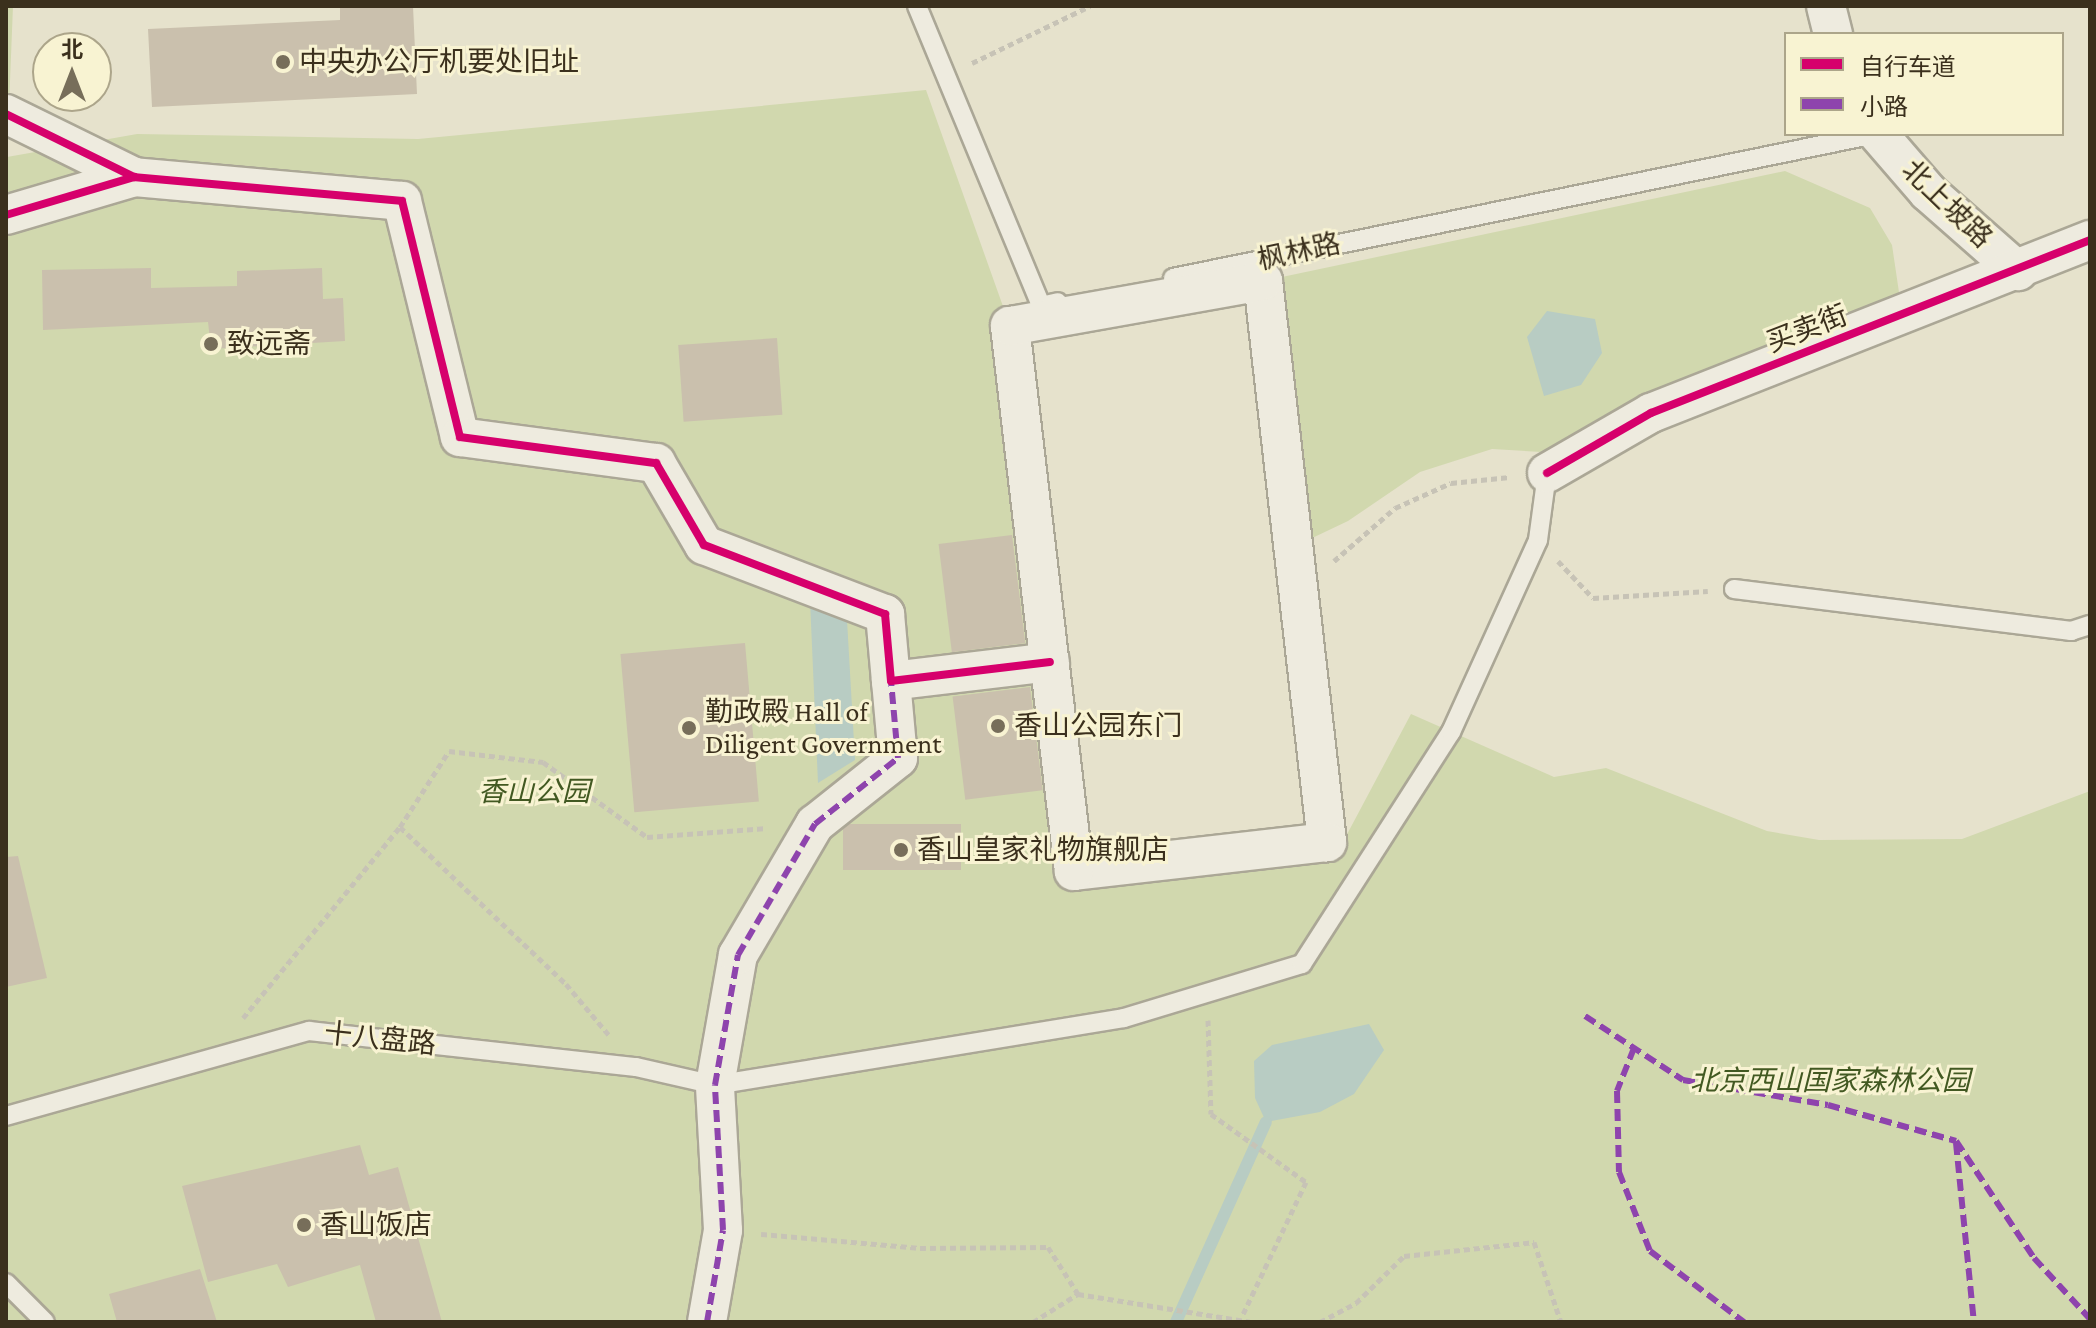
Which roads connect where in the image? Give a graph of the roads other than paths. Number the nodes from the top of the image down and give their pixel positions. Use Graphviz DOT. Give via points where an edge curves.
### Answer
graph roads {
  1 [pos="917,6"];
  2 [pos="1826,6"];
  3 [pos="1832,32"];
  4 [pos="6,114"];
  5 [pos="1866,136"];
  6 [pos="1878,136"];
  7 [pos="134,177"];
  8 [pos="6,215"];
  9 [pos="2090,240"];
  10 [pos="2018,271"];
  11 [pos="1547,473"];
  12 [pos="1734,589"];
  13 [pos="2090,625"];
  14 [pos="1050,662"];
  15 [pos="891,681"];
  16 [pos="715,1085"];
  17 [pos="6,1116"];
  18 [pos="6,1283"];
  19 [pos="45,1322"];
  20 [pos="707,1322"];
  1 -- 5 [label="lane, 枫林路" via="1041,306"];
  2 -- 3 [label="street"];
  4 -- 7 [label="street"];
  6 -- 10 [label="street, 北上坡路" via="1928,192"];
  7 -- 8 [label="street"];
  7 -- 15 [label="street" via="402,201 460,437 656,463 704,545 885,614"];
  9 -- 10 [label="street, 买卖街"];
  10 -- 11 [label="street, 买卖街" via="1651,413"];
  11 -- 16 [label="lane" via="1538,540 1451,732 1302,964 1207,998"];
  12 -- 13 [label="lane" via="2071,631"];
  14 -- 14 [label="street" via="1010,326 1263,281 1327,842 1074,871"];
  14 -- 15 [label="street"];
  15 -- 16 [label="street" via="898,758 815,824 738,955"];
  16 -- 17 [label="lane, 十八盘路" via="636,1067 309,1031"];
  16 -- 20 [label="street" via="723,1230"];
  18 -- 19 [label="lane"];
}
